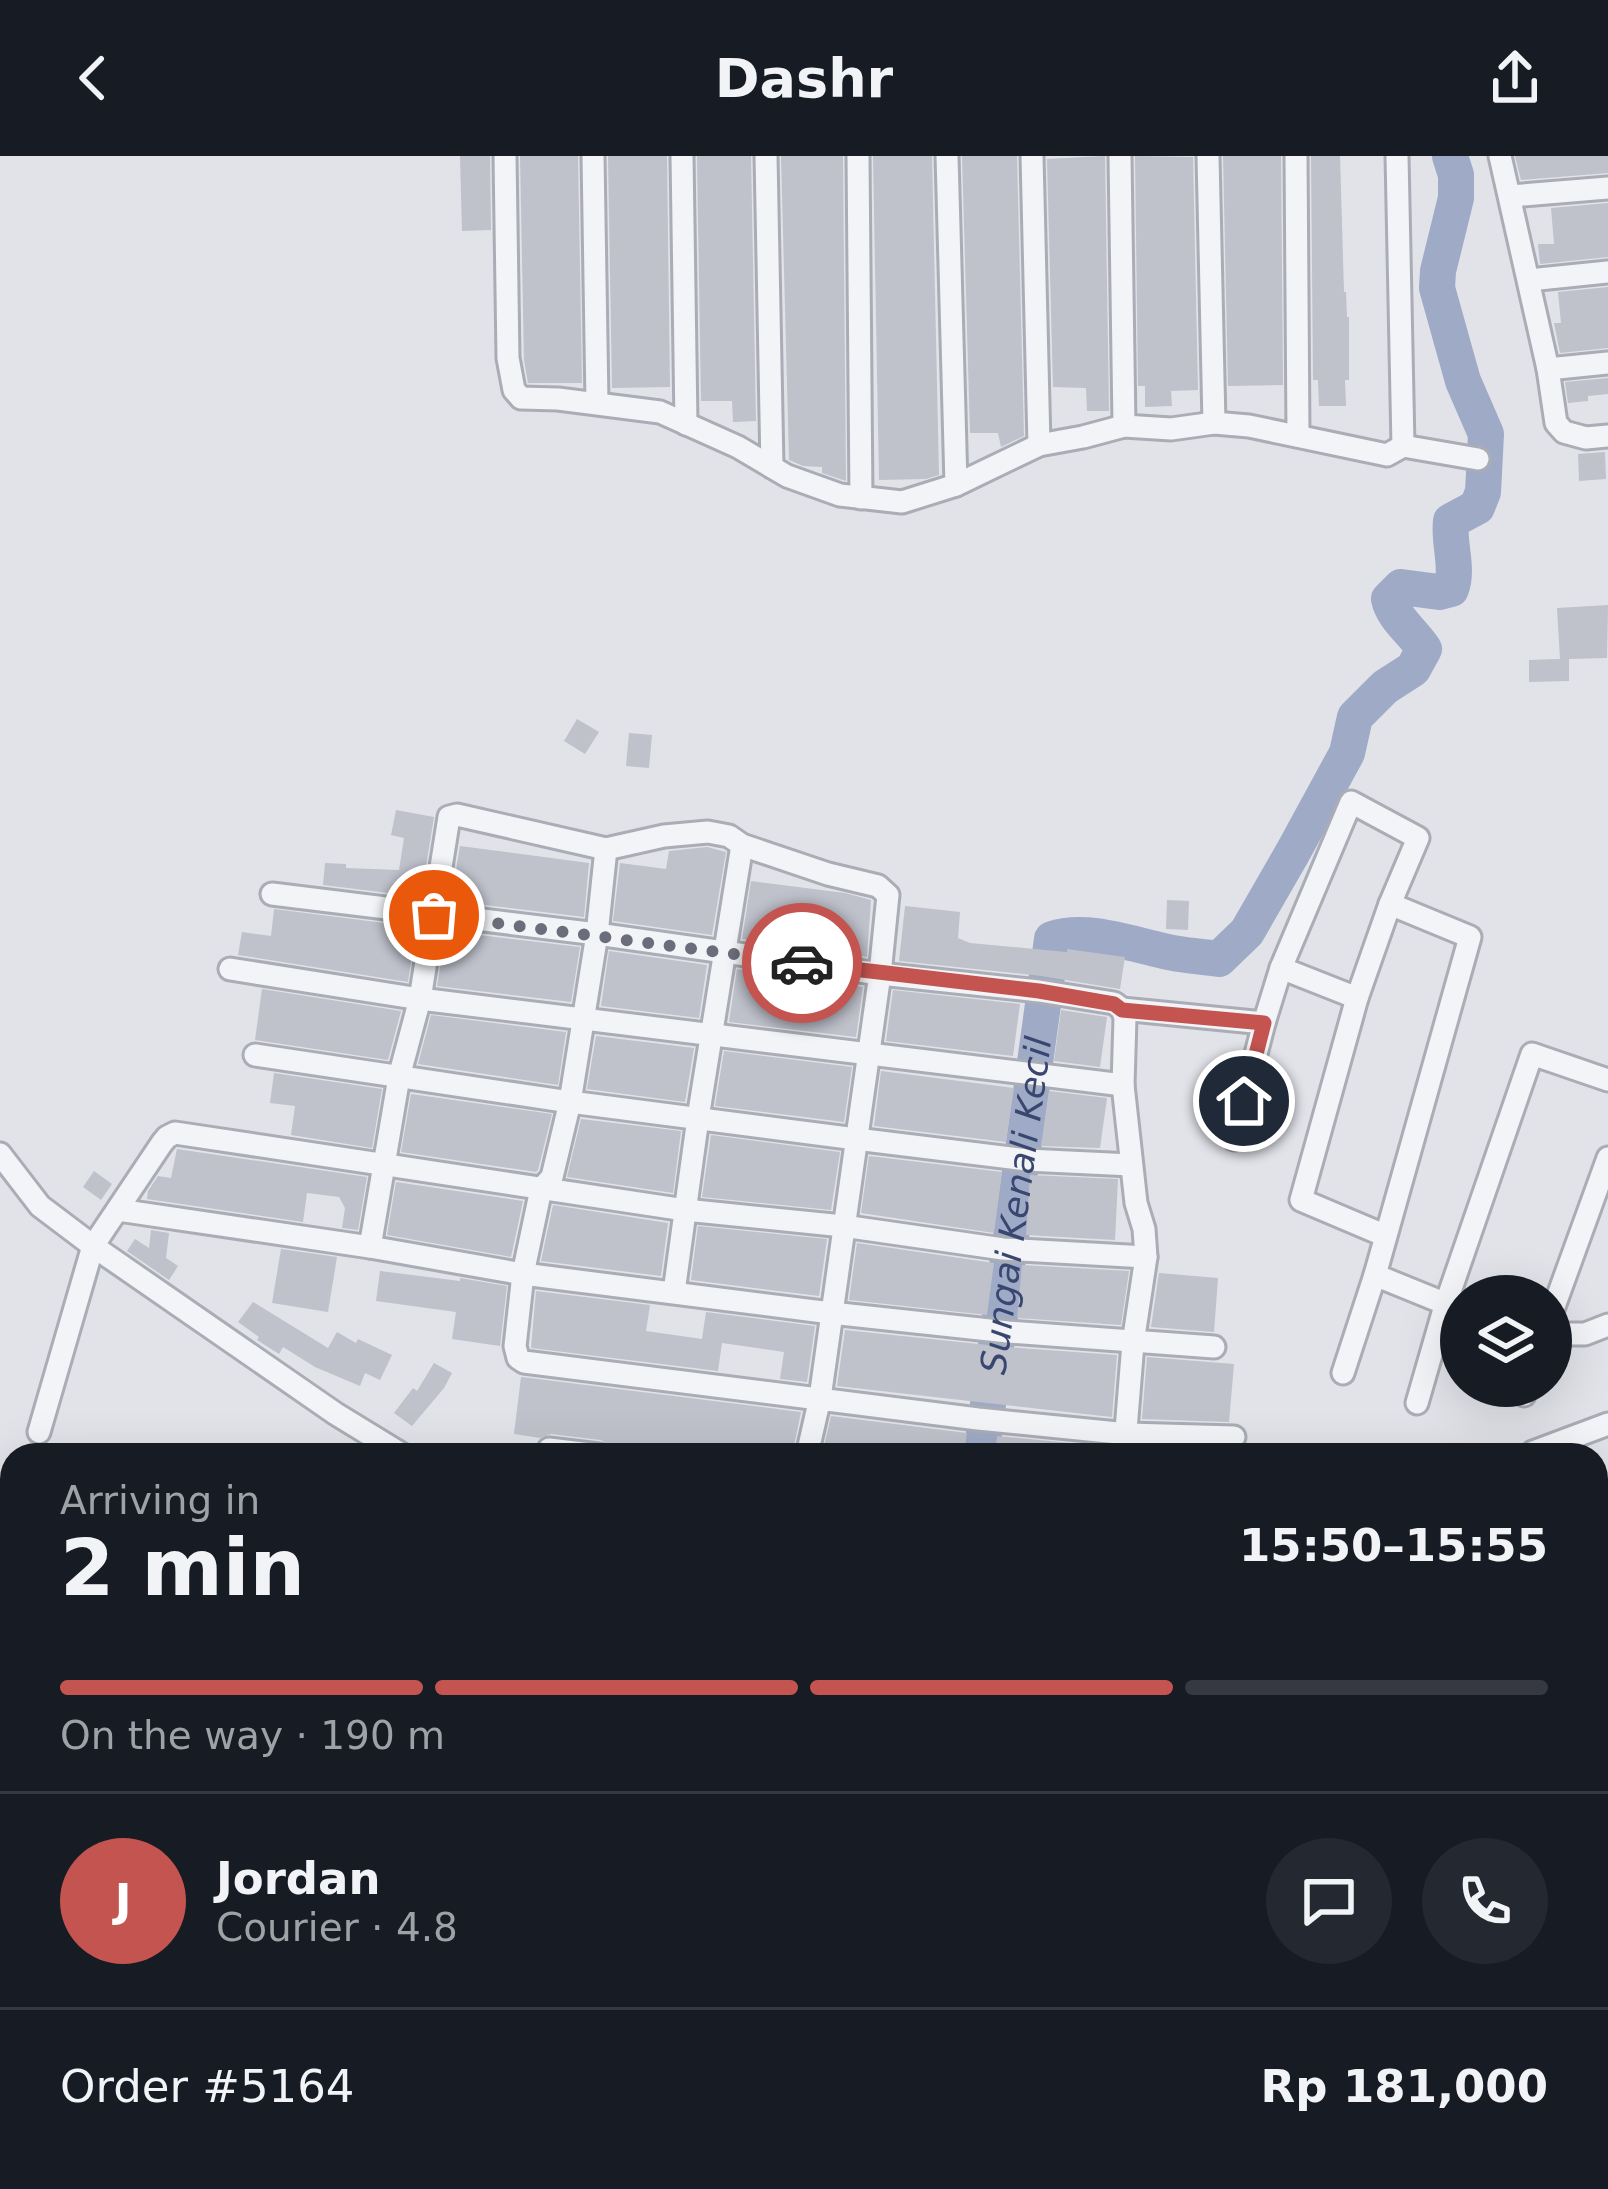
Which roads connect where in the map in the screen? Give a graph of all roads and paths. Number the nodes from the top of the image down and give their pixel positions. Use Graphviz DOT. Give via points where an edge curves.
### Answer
graph roads {
  1 [pos="505,156"];
  2 [pos="593,156"];
  3 [pos="682,156"];
  4 [pos="766,156"];
  5 [pos="858,156"];
  6 [pos="947,156"];
  7 [pos="1032,156"];
  8 [pos="1120,156"];
  9 [pos="1208,156"];
  10 [pos="1296,156"];
  11 [pos="1397,156"];
  12 [pos="1500,156"];
  13 [pos="1608,188"];
  14 [pos="1510,196"];
  15 [pos="1608,272"];
  16 [pos="1529,280"];
  17 [pos="1608,363"];
  18 [pos="1548,369"];
  19 [pos="597,403"];
  20 [pos="1214,423"];
  21 [pos="686,424"];
  22 [pos="1124,426"];
  23 [pos="1298,434"];
  24 [pos="1608,436"];
  25 [pos="1039,445"];
  26 [pos="1403,446"];
  27 [pos="1478,459"];
  28 [pos="772,467"];
  29 [pos="956,485"];
  30 [pos="861,498"];
  31 [pos="742,844"];
  32 [pos="606,850"];
  33 [pos="272,894"];
  34 [pos="1390,904"];
  35 [pos="434,915"];
  36 [pos="597,934"];
  37 [pos="724,952"];
  38 [pos="1281,968"];
  39 [pos="230,969"];
  40 [pos="880,974"];
  41 [pos="1357,998"];
  42 [pos="420,999"];
  43 [pos="1122,1010"];
  44 [pos="584,1019"];
  45 [pos="1264,1023"];
  46 [pos="711,1034"];
  47 [pos="867,1053"];
  48 [pos="255,1055"];
  49 [pos="399,1077"];
  50 [pos="1608,1080"];
  51 [pos="1123,1085"];
  52 [pos="571,1102"];
  53 [pos="698,1118"];
  54 [pos="856,1138"];
  55 [pos="1234,1139"];
  56 [pos="0,1154"];
  57 [pos="1608,1158"];
  58 [pos="1131,1165"];
  59 [pos="385,1166"];
  60 [pos="541,1189"];
  61 [pos="118,1210"];
  62 [pos="685,1210"];
  63 [pos="843,1226"];
  64 [pos="1386,1237"];
  65 [pos="93,1246"];
  66 [pos="370,1247"];
  67 [pos="1146,1257"];
  68 [pos="523,1274"];
  69 [pos="1375,1275"];
  70 [pos="1463,1275"];
  71 [pos="1566,1275"];
  72 [pos="674,1292"];
  73 [pos="1440,1302"];
  74 [pos="831,1313"];
  75 [pos="1608,1325"];
  76 [pos="1572,1334"];
  77 [pos="1133,1343"];
  78 [pos="1440,1343"];
  79 [pos="1214,1347"];
  80 [pos="1343,1373"];
  81 [pos="820,1398"];
  82 [pos="1418,1403"];
  83 [pos="1608,1424"];
  84 [pos="38,1432"];
  85 [pos="1234,1437"];
  86 [pos="383,1443"];
  87 [pos="810,1443"];
  88 [pos="1115,1443"];
  89 [pos="1126,1443"];
  90 [pos="1153,1443"];
  91 [pos="1557,1443"];
  1 -- 19 [label="street" via="514,390 531,400"];
  2 -- 19 [label="street"];
  3 -- 21 [label="street"];
  4 -- 28 [label="street"];
  5 -- 30 [label="street"];
  6 -- 29 [label="street"];
  7 -- 25 [label="street"];
  8 -- 22 [label="street"];
  9 -- 20 [label="street"];
  10 -- 23 [label="street"];
  11 -- 26 [label="street"];
  12 -- 14 [label="street"];
  13 -- 14 [label="street"];
  14 -- 16 [label="street"];
  15 -- 16 [label="street"];
  16 -- 18 [label="street"];
  17 -- 18 [label="street"];
  18 -- 24 [label="street" via="1564,432"];
  19 -- 21 [label="street"];
  20 -- 22 [label="street"];
  20 -- 23 [label="street"];
  21 -- 28 [label="street"];
  22 -- 25 [label="street"];
  23 -- 26 [label="street" via="1387,455"];
  25 -- 29 [label="street"];
  26 -- 27 [label="street"];
  28 -- 30 [label="street"];
  29 -- 30 [label="street" via="902,502"];
  31 -- 32 [label="street" via="692,832"];
  31 -- 37 [label="street"];
  31 -- 40 [label="street" via="888,895"];
  32 -- 35 [label="street" via="451,815"];
  32 -- 36 [label="street"];
  33 -- 35 [label="street"];
  34 -- 38 [label="street" via="1418,838 1351,802"];
  34 -- 41 [label="street"];
  34 -- 64 [label="street" via="1470,938"];
  35 -- 36 [label="street"];
  35 -- 42 [label="street"];
  36 -- 37 [label="street"];
  36 -- 44 [label="street"];
  37 -- 40 [label="street"];
  37 -- 46 [label="street"];
  38 -- 41 [label="street"];
  38 -- 45 [label="street"];
  39 -- 42 [label="street"];
  40 -- 43 [label="street" via="1043,991"];
  40 -- 47 [label="street"];
  41 -- 64 [label="street" via="1301,1200"];
  42 -- 44 [label="street"];
  42 -- 49 [label="street"];
  43 -- 45 [label="street"];
  43 -- 51 [label="street"];
  44 -- 46 [label="street"];
  44 -- 52 [label="street"];
  45 -- 55 [label="street"];
  46 -- 47 [label="street"];
  46 -- 53 [label="street"];
  47 -- 51 [label="street"];
  47 -- 54 [label="street"];
  48 -- 49 [label="street"];
  49 -- 52 [label="street"];
  49 -- 59 [label="street"];
  50 -- 70 [label="street" via="1532,1054"];
  51 -- 58 [label="street"];
  52 -- 53 [label="street"];
  52 -- 60 [label="street" via="552,1177"];
  53 -- 54 [label="street"];
  53 -- 62 [label="street"];
  54 -- 58 [label="street"];
  54 -- 63 [label="street"];
  56 -- 65 [label="street" via="40,1206"];
  57 -- 71 [label="street"];
  58 -- 67 [label="street"];
  59 -- 60 [label="street"];
  59 -- 61 [label="street" via="175,1133"];
  59 -- 66 [label="street"];
  60 -- 62 [label="street"];
  60 -- 68 [label="street"];
  61 -- 65 [label="street"];
  61 -- 66 [label="street"];
  62 -- 63 [label="street"];
  62 -- 72 [label="street"];
  63 -- 67 [label="street" via="1008,1250"];
  63 -- 74 [label="street"];
  64 -- 69 [label="street"];
  65 -- 84 [label="street"];
  65 -- 86 [label="street"];
  66 -- 68 [label="street"];
  67 -- 77 [label="street"];
  68 -- 72 [label="street"];
  68 -- 81 [label="street" via="515,1346 524,1362"];
  69 -- 73 [label="street"];
  69 -- 80 [label="street"];
  72 -- 74 [label="street"];
  74 -- 77 [label="street"];
  74 -- 81 [label="street"];
  75 -- 76 [label="street"];
  77 -- 79 [label="street"];
  77 -- 89 [label="street"];
  78 -- 82 [label="street"];
  81 -- 87 [label="street"];
  81 -- 88 [label="street"];
  83 -- 91 [label="street"];
  85 -- 90 [label="street"];
}
